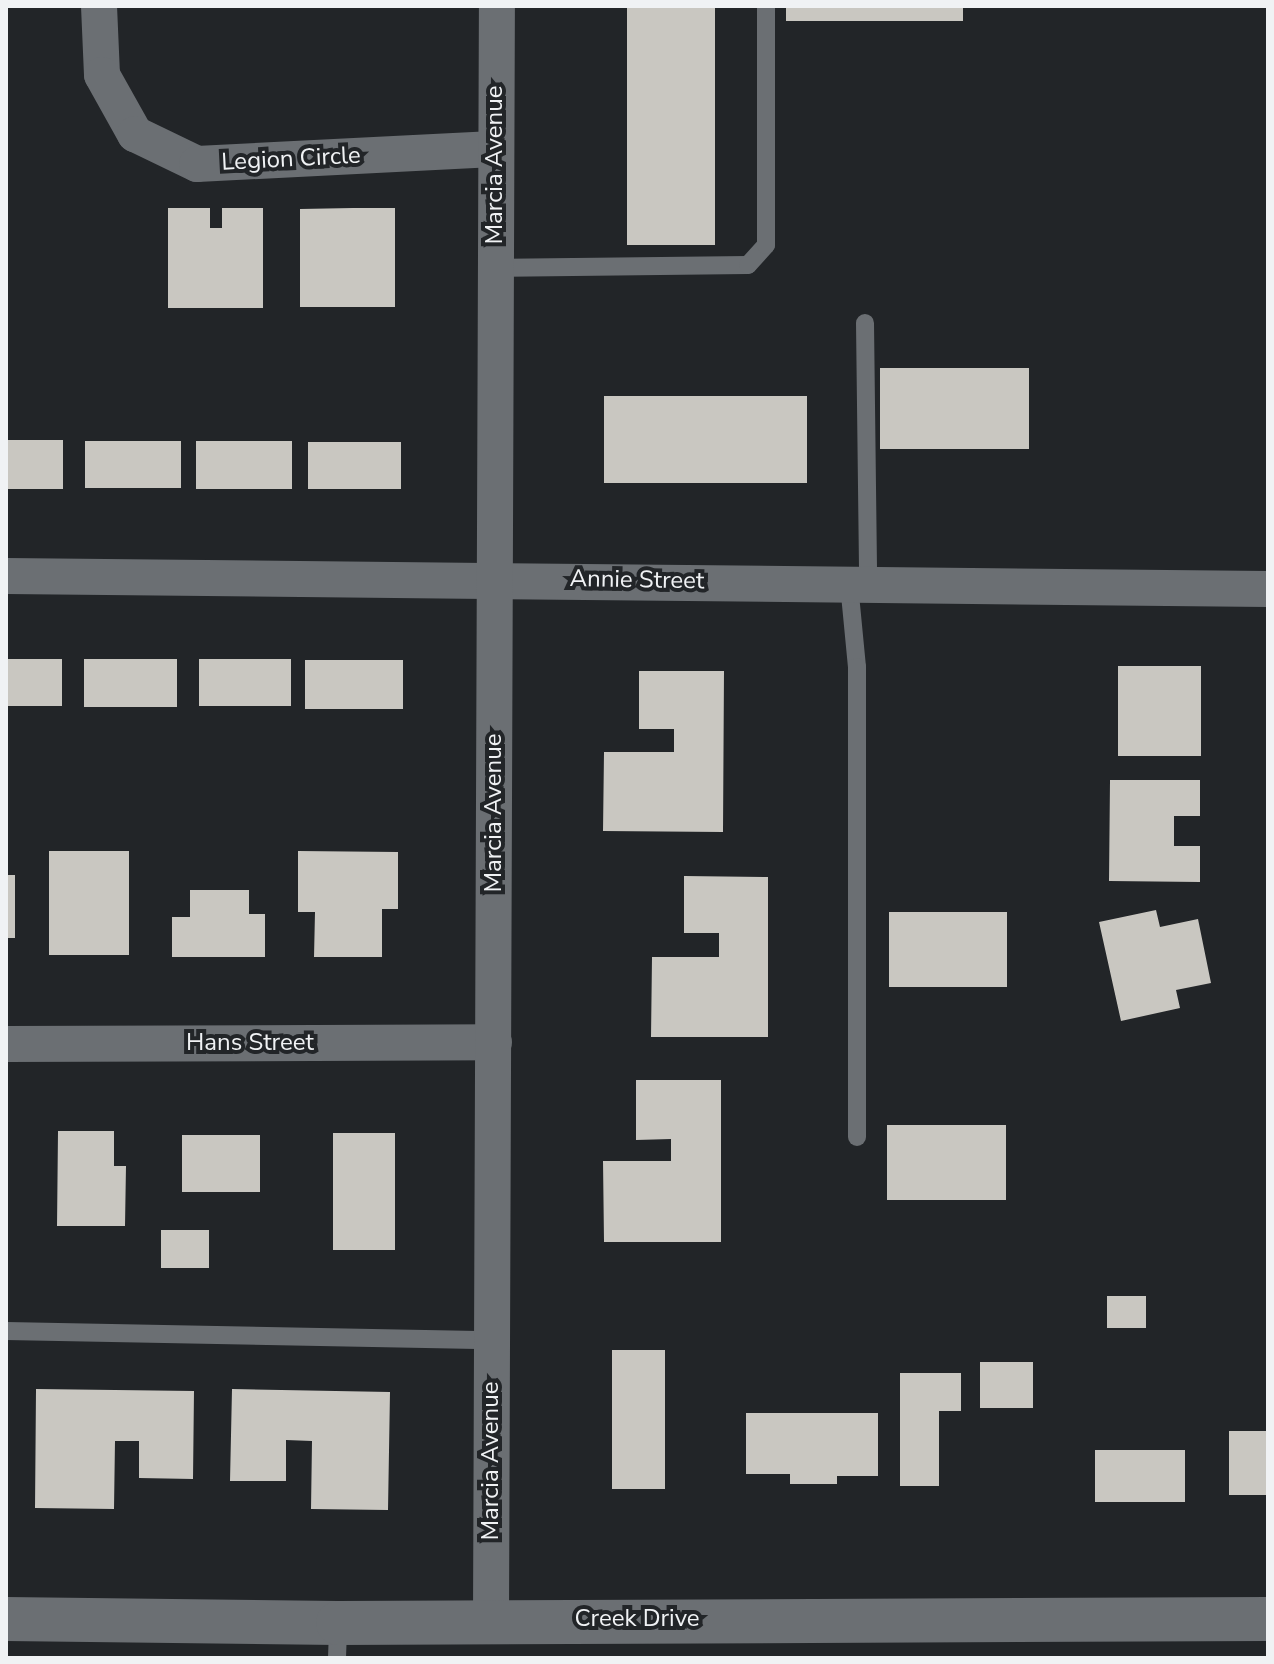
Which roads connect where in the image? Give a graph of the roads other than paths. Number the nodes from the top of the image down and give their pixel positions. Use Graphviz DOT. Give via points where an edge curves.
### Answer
graph roads {
  1 [pos="99,6"];
  2 [pos="497,6"];
  3 [pos="766,6"];
  4 [pos="494,149"];
  5 [pos="495,268"];
  6 [pos="865,323"];
  7 [pos="6,576"];
  8 [pos="494,578"];
  9 [pos="859,585"];
  10 [pos="1268,589"];
  11 [pos="494,1042"];
  12 [pos="6,1044"];
  13 [pos="857,1137"];
  14 [pos="6,1331"];
  15 [pos="491,1340"];
  16 [pos="6,1619"];
  17 [pos="491,1619"];
  18 [pos="1268,1619"];
  19 [pos="338,1641"];
  1 -- 4 [label="street, Legion Circle" via="102,75 135,134 197,164"];
  2 -- 4 [label="street, Marcia Avenue"];
  3 -- 5 [label="lane" via="766,245 748,265"];
  4 -- 5 [label="street, Marcia Avenue"];
  5 -- 8 [label="street, Marcia Avenue"];
  6 -- 9 [label="lane"];
  7 -- 8 [label="street, Annie Street"];
  8 -- 9 [label="street, Annie Street"];
  8 -- 11 [label="street, Marcia Avenue"];
  9 -- 10 [label="street, Annie Street"];
  9 -- 13 [label="lane"];
  11 -- 12 [label="street, Hans Street"];
  11 -- 15 [label="street, Marcia Avenue"];
  14 -- 15 [label="lane"];
  15 -- 17 [label="street, Marcia Avenue"];
  16 -- 19 [label="street, Creek Drive"];
  17 -- 18 [label="street, Creek Drive"];
  17 -- 19 [label="street, Creek Drive"];
}
